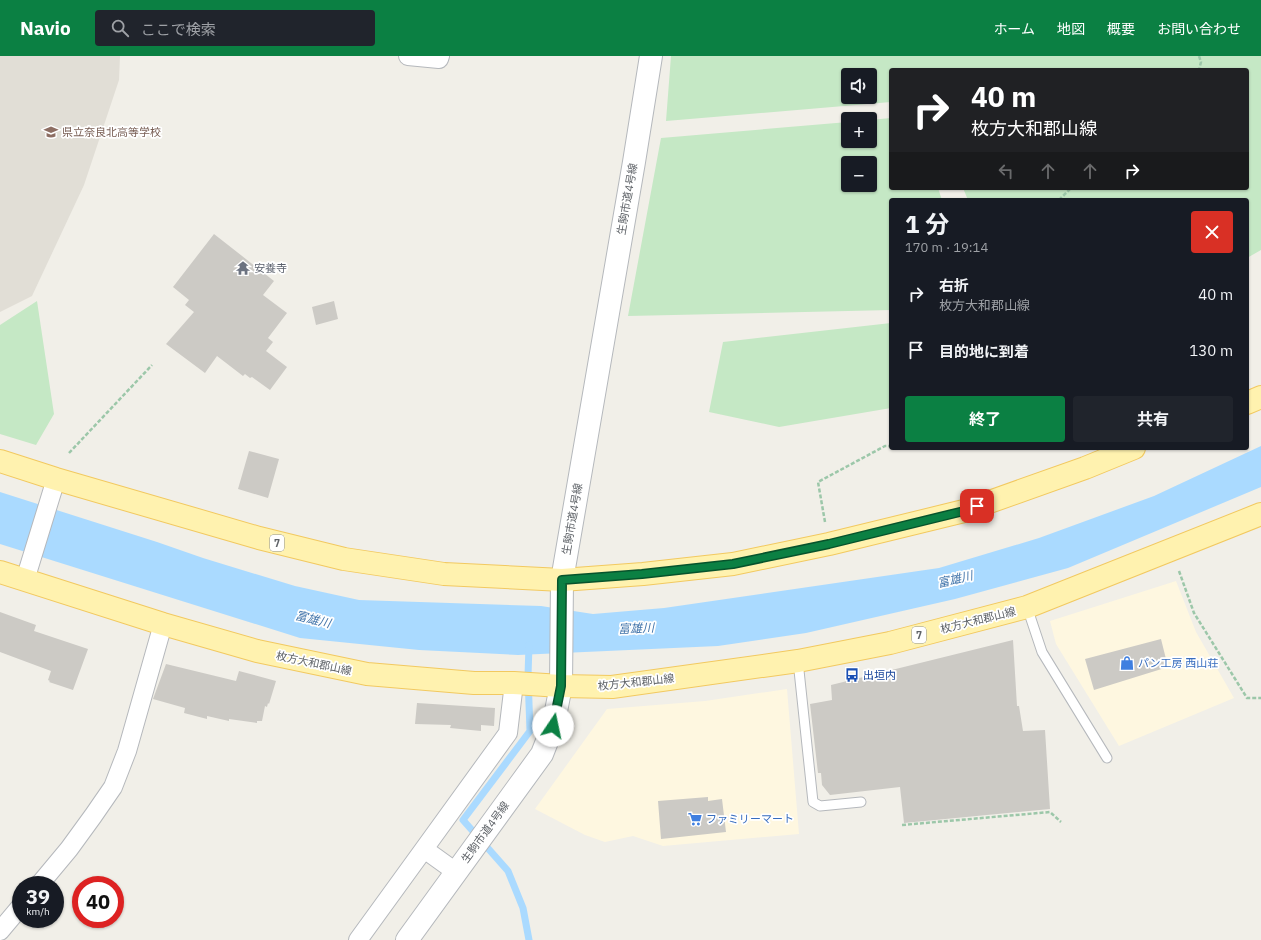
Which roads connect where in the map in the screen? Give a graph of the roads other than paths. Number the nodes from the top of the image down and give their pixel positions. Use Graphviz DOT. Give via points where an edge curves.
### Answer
graph roads {
  1 [pos="408,56"];
  2 [pos="440,56"];
  3 [pos="650,56"];
  4 [pos="1261,397"];
  5 [pos="1249,402"];
  6 [pos="1129,450"];
  7 [pos="0,461"];
  8 [pos="56,479"];
  9 [pos="1261,514"];
  10 [pos="0,572"];
  11 [pos="25,580"];
  12 [pos="562,580"];
  13 [pos="1027,607"];
  14 [pos="163,624"];
  15 [pos="798,661"];
  16 [pos="514,683"];
  17 [pos="561,686"];
  18 [pos="1107,758"];
  19 [pos="861,802"];
  20 [pos="424,849"];
  21 [pos="456,872"];
  22 [pos="46,876"];
  23 [pos="12,917"];
  24 [pos="0,931"];
  25 [pos="358,940"];
  26 [pos="407,940"];
  1 -- 2 [label="street" via="439,59"];
  3 -- 12 [label="street, 生駒市道4号線"];
  4 -- 5 [label="main road"];
  6 -- 12 [label="main road, 7" via="964,511 829,544 733,564"];
  7 -- 8 [label="main road, 7"];
  8 -- 11 [label="street"];
  8 -- 12 [label="main road, 7" via="259,538 344,559 444,574"];
  9 -- 13 [label="main road, 枚方大和郡山線 / 7"];
  10 -- 11 [label="main road, 枚方大和郡山線 / 7"];
  11 -- 14 [label="main road, 枚方大和郡山線 / 7"];
  12 -- 17 [label="street, 生駒市道4号線"];
  13 -- 15 [label="main road, 枚方大和郡山線 / 7" via="890,643"];
  13 -- 18 [label="lane" via="1042,652"];
  14 -- 16 [label="main road, 枚方大和郡山線 / 7" via="257,651 367,674 474,683"];
  14 -- 22 [label="street" via="127,751 112,787 69,849"];
  15 -- 17 [label="main road, 枚方大和郡山線 / 7" via="612,686"];
  15 -- 19 [label="lane" via="813,802 820,806"];
  16 -- 17 [label="main road, 枚方大和郡山線 / 7"];
  16 -- 20 [label="street" via="508,733"];
  17 -- 21 [label="street, 生駒市道4号線" via="553,726 542,754"];
  20 -- 21 [label="street"];
  20 -- 25 [label="street"];
  21 -- 26 [label="street, 生駒市道4号線"];
  23 -- 24 [label="street"];
}
